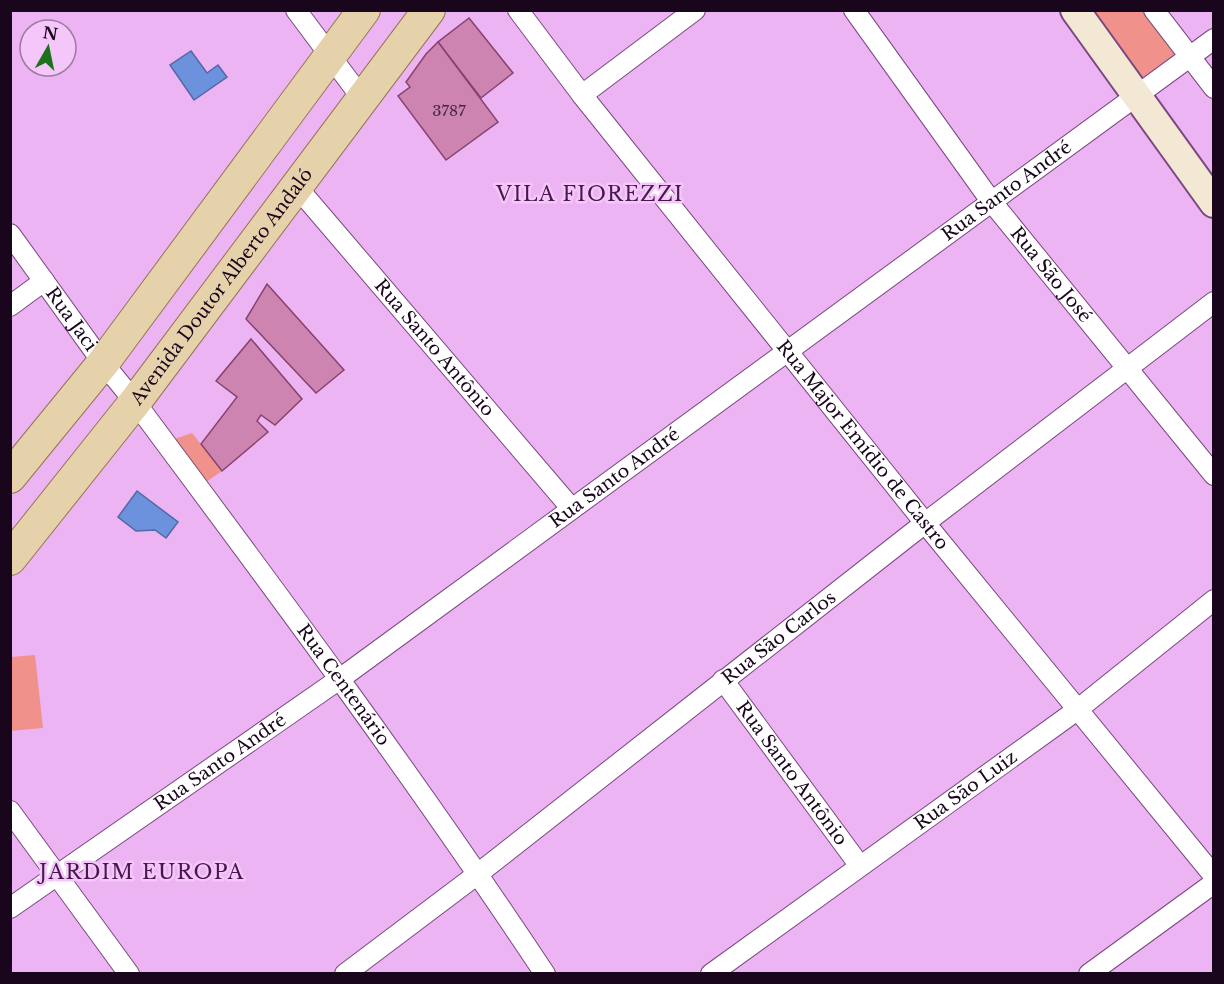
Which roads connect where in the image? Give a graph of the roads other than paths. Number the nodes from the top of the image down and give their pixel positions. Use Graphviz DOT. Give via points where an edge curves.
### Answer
graph roads {
  1 [pos="296,10"];
  2 [pos="364,10"];
  3 [pos="429,10"];
  4 [pos="518,10"];
  5 [pos="695,10"];
  6 [pos="854,10"];
  7 [pos="1075,10"];
  8 [pos="1154,10"];
  9 [pos="1214,39"];
  10 [pos="329,54"];
  11 [pos="1189,56"];
  12 [pos="1214,88"];
  13 [pos="582,95"];
  14 [pos="1136,95"];
  15 [pos="361,97"];
  16 [pos="296,186"];
  17 [pos="991,201"];
  18 [pos="1214,203"];
  19 [pos="10,234"];
  20 [pos="44,282"];
  21 [pos="1214,302"];
  22 [pos="10,306"];
  23 [pos="787,350"];
  24 [pos="103,363"];
  25 [pos="1127,368"];
  26 [pos="135,402"];
  27 [pos="1214,475"];
  28 [pos="10,477"];
  29 [pos="572,509"];
  30 [pos="925,523"];
  31 [pos="10,559"];
  32 [pos="1214,600"];
  33 [pos="341,678"];
  34 [pos="723,680"];
  35 [pos="1077,710"];
  36 [pos="10,811"];
  37 [pos="860,866"];
  38 [pos="479,873"];
  39 [pos="59,875"];
  40 [pos="1214,876"];
  41 [pos="1214,883"];
  42 [pos="10,908"];
  43 [pos="129,974"];
  44 [pos="345,974"];
  45 [pos="545,974"];
  46 [pos="711,974"];
  47 [pos="1089,974"];
  1 -- 10 [label="street"];
  2 -- 10 [label="main road"];
  3 -- 15 [label="main road, Avenida Doutor Alberto Andaló"];
  4 -- 13 [label="street, Rua Major Emídio de Castro"];
  5 -- 13 [label="street"];
  6 -- 17 [label="street, Rua São José"];
  7 -- 14 [label="street"];
  8 -- 11 [label="street"];
  9 -- 11 [label="street, Rua Santo André"];
  10 -- 15 [label="street"];
  10 -- 24 [label="main road"];
  11 -- 12 [label="street"];
  11 -- 14 [label="street, Rua Santo André"];
  13 -- 23 [label="street, Rua Major Emídio de Castro"];
  14 -- 17 [label="street, Rua Santo André"];
  14 -- 18 [label="street"];
  15 -- 16 [label="main road, Avenida Doutor Alberto Andaló"];
  16 -- 26 [label="main road, Avenida Doutor Alberto Andaló"];
  16 -- 29 [label="street, Rua Santo Antônio"];
  17 -- 23 [label="street, Rua Santo André"];
  17 -- 25 [label="street, Rua São José"];
  19 -- 20 [label="street, Rua Jaci"];
  20 -- 22 [label="street"];
  20 -- 24 [label="street, Rua Jaci"];
  21 -- 25 [label="street, Rua São Carlos"];
  23 -- 29 [label="street, Rua Santo André"];
  23 -- 30 [label="street, Rua Major Emídio de Castro"];
  24 -- 26 [label="street, Rua Jaci"];
  24 -- 28 [label="main road"];
  25 -- 27 [label="street, Rua São José"];
  25 -- 30 [label="street, Rua São Carlos"];
  26 -- 31 [label="main road, Avenida Doutor Alberto Andaló"];
  26 -- 33 [label="street, Rua Centenário"];
  29 -- 33 [label="street, Rua Santo André"];
  30 -- 34 [label="street, Rua São Carlos"];
  30 -- 35 [label="street, Rua Major Emídio de Castro"];
  32 -- 35 [label="street, Rua São Luiz"];
  33 -- 38 [label="street, Rua Centenário"];
  33 -- 39 [label="street, Rua Santo André"];
  34 -- 37 [label="street, Rua Santo Antônio"];
  34 -- 38 [label="street, Rua São Carlos"];
  35 -- 37 [label="street, Rua São Luiz"];
  35 -- 40 [label="street, Rua Major Emídio de Castro"];
  36 -- 39 [label="street"];
  37 -- 46 [label="street, Rua São Luiz"];
  38 -- 44 [label="street, Rua São Carlos"];
  38 -- 45 [label="street, Rua Centenário"];
  39 -- 42 [label="street, Rua Santo André"];
  39 -- 43 [label="street"];
  41 -- 47 [label="street"];
}
